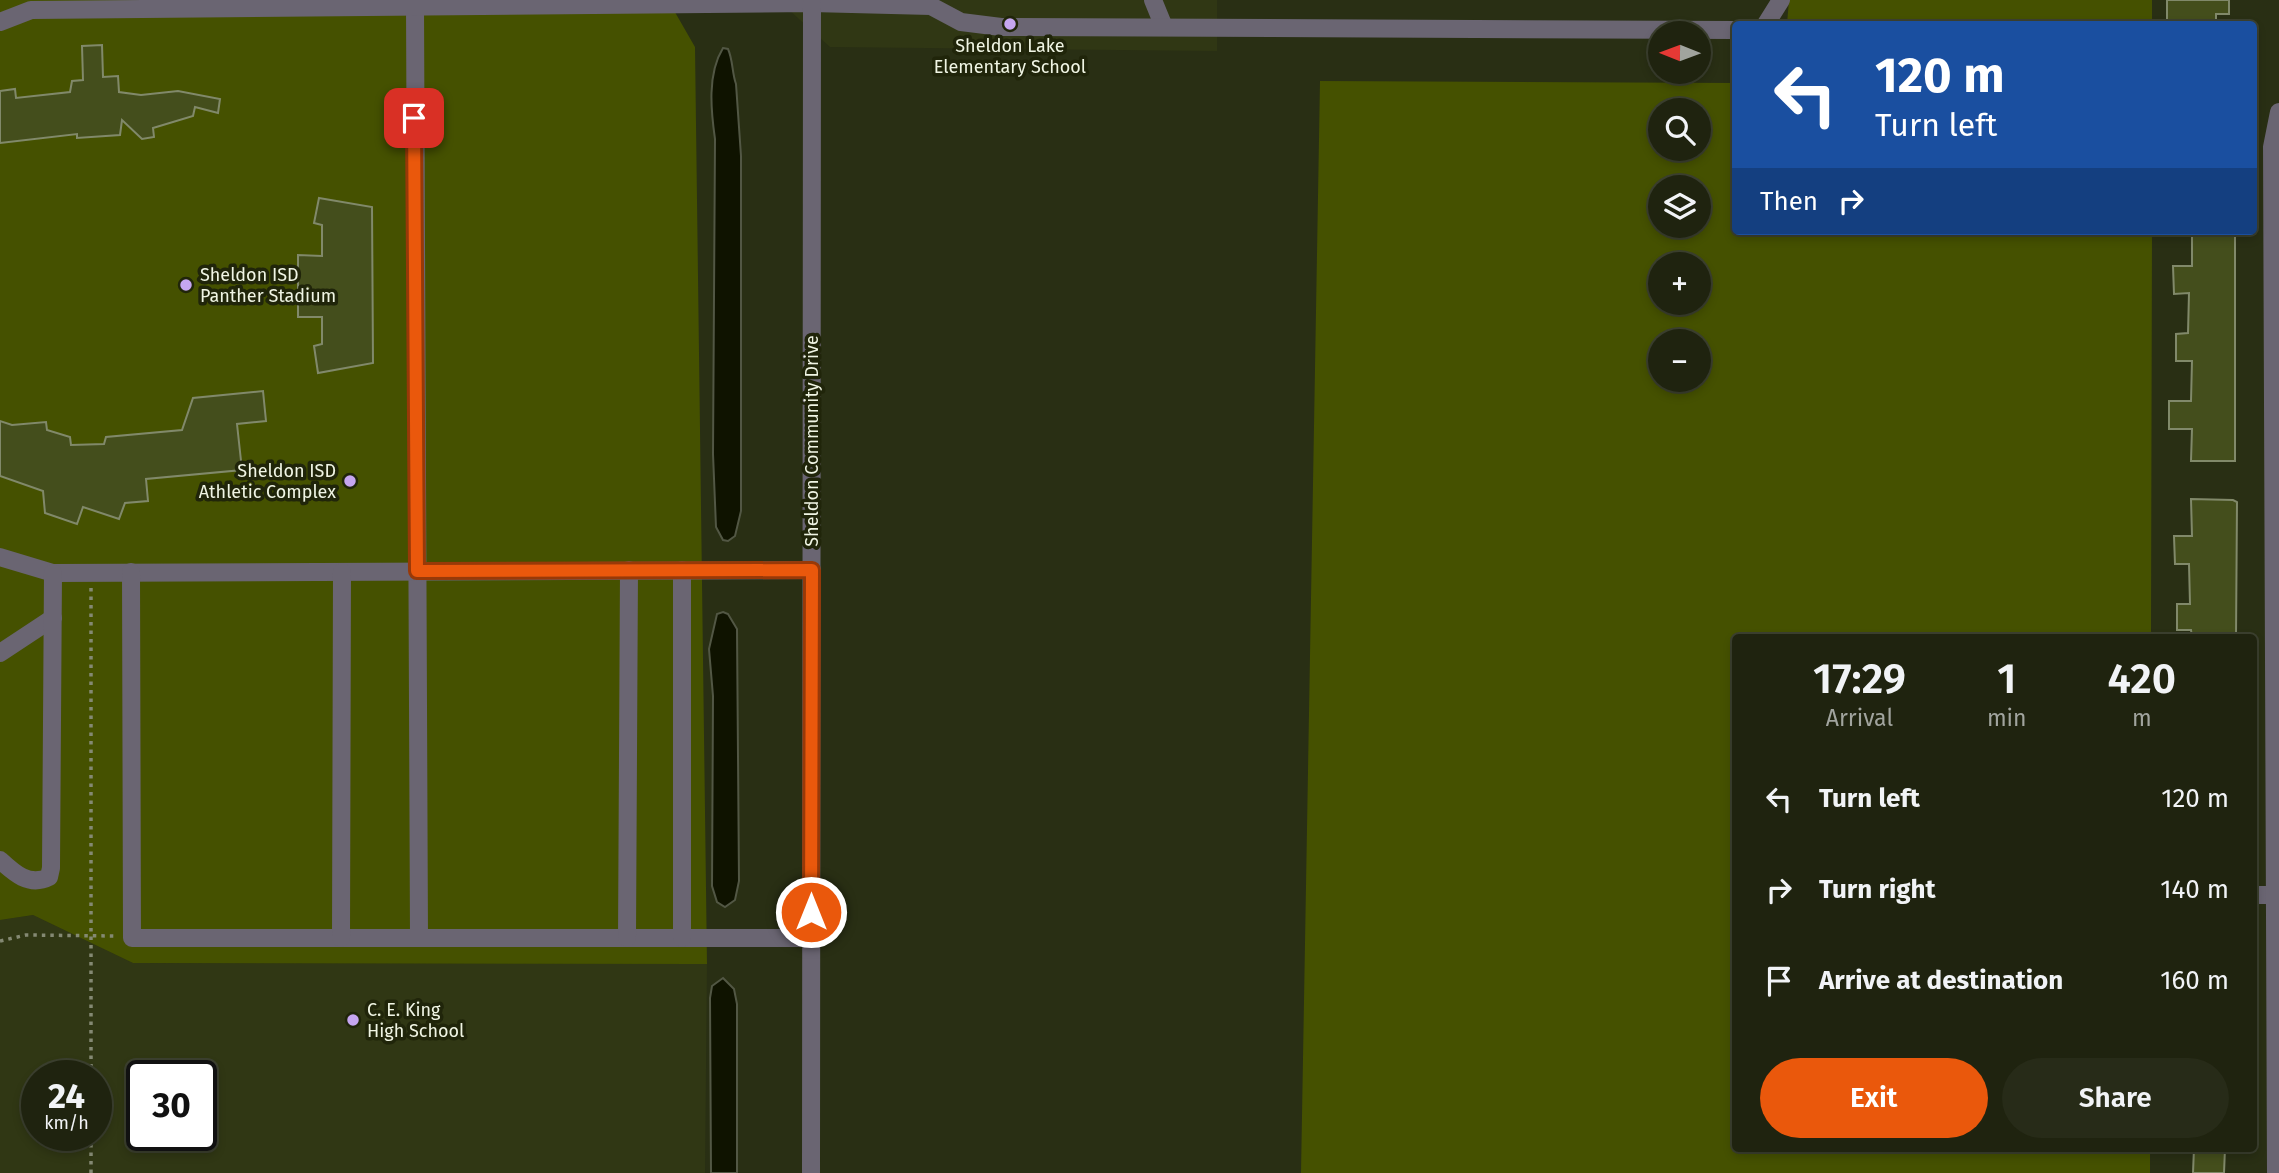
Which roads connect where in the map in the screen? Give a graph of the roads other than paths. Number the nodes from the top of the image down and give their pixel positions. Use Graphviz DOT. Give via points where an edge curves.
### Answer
graph roads {
  1 [pos="1153,0"];
  2 [pos="1781,0"];
  3 [pos="631,2"];
  4 [pos="680,2"];
  5 [pos="812,3"];
  6 [pos="931,3"];
  7 [pos="238,4"];
  8 [pos="343,4"];
  9 [pos="418,4"];
  10 [pos="30,5"];
  11 [pos="1768,21"];
  12 [pos="0,22"];
  13 [pos="1164,27"];
  14 [pos="1732,30"];
  15 [pos="2279,112"];
  16 [pos="2276,330"];
  17 [pos="0,557"];
  18 [pos="2276,558"];
  19 [pos="629,570"];
  20 [pos="682,570"];
  21 [pos="812,570"];
  22 [pos="417,571"];
  23 [pos="131,572"];
  24 [pos="342,572"];
  25 [pos="53,573"];
  26 [pos="53,618"];
  27 [pos="0,653"];
  28 [pos="2277,788"];
  29 [pos="0,860"];
  30 [pos="2257,895"];
  31 [pos="2275,895"];
  32 [pos="341,938"];
  33 [pos="419,938"];
  34 [pos="627,938"];
  35 [pos="682,938"];
  36 [pos="811,938"];
  37 [pos="2277,1014"];
  38 [pos="811,1173"];
  39 [pos="2276,1173"];
  1 -- 13 [label="street"];
  2 -- 11 [label="street"];
  3 -- 4 [label="street"];
  3 -- 9 [label="street"];
  4 -- 5 [label="street"];
  5 -- 6 [label="street"];
  5 -- 21 [label="street, Sheldon Community Drive"];
  6 -- 13 [label="street" via="961,22 1001,27"];
  7 -- 8 [label="street"];
  7 -- 10 [label="street"];
  8 -- 9 [label="street"];
  9 -- 22 [label="street"];
  10 -- 12 [label="street"];
  13 -- 14 [label="street"];
  15 -- 16 [label="street" via="2272,147"];
  16 -- 18 [label="street"];
  17 -- 25 [label="street"];
  18 -- 28 [label="street"];
  19 -- 20 [label="street"];
  19 -- 22 [label="street"];
  19 -- 34 [label="street"];
  20 -- 21 [label="street"];
  20 -- 35 [label="street"];
  21 -- 36 [label="street, Sheldon Community Drive"];
  22 -- 24 [label="street"];
  22 -- 33 [label="street"];
  23 -- 24 [label="street"];
  23 -- 25 [label="street"];
  23 -- 32 [label="street" via="132,938"];
  24 -- 32 [label="street"];
  25 -- 26 [label="street"];
  26 -- 27 [label="street"];
  26 -- 29 [label="street" via="49,877 29,880"];
  28 -- 31 [label="street"];
  30 -- 31 [label="street"];
  31 -- 37 [label="street"];
  32 -- 33 [label="street"];
  33 -- 34 [label="street"];
  34 -- 35 [label="street"];
  35 -- 36 [label="street"];
  36 -- 38 [label="street, Sheldon Community Drive"];
  37 -- 39 [label="street"];
}
